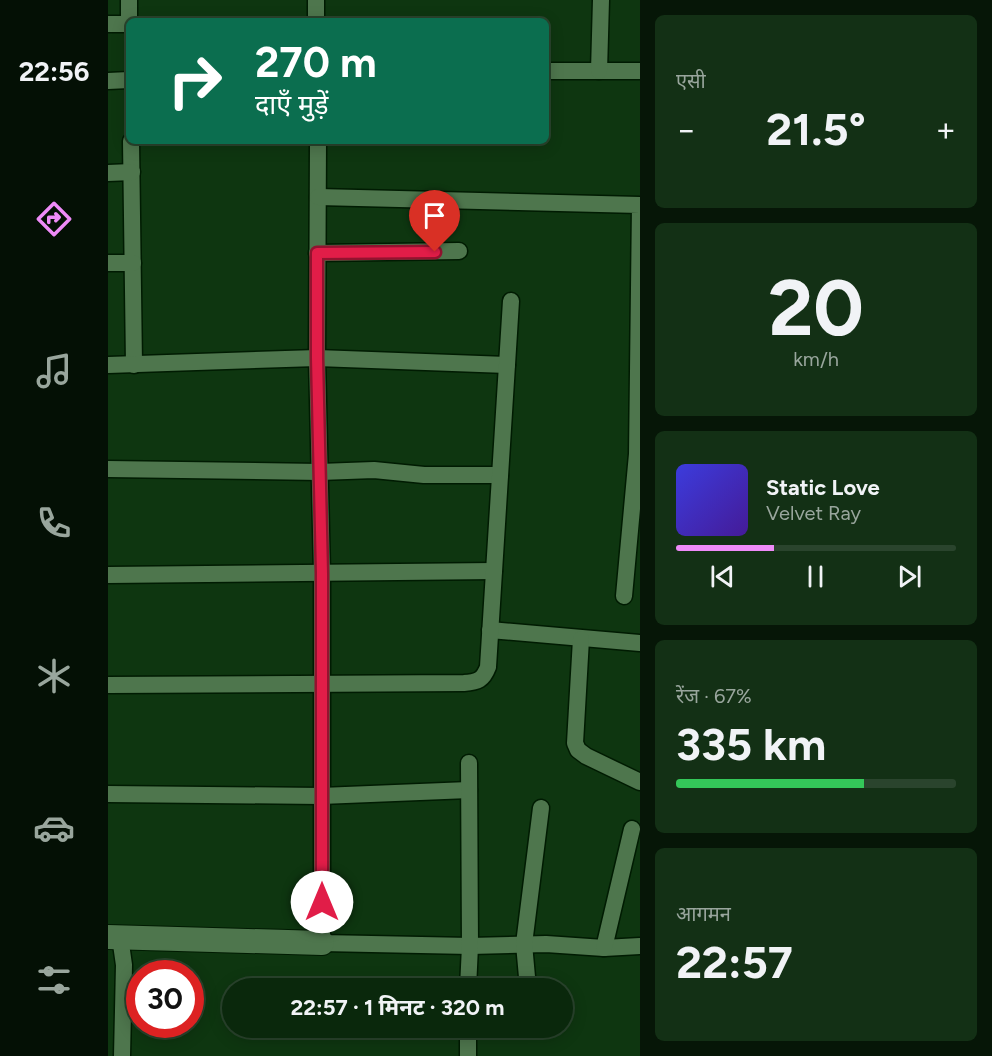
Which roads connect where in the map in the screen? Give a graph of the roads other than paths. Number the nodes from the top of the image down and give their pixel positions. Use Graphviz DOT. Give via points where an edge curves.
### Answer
graph roads {
  1 [pos="129,0"];
  2 [pos="316,0"];
  3 [pos="600,0"];
  4 [pos="129,18"];
  5 [pos="316,18"];
  6 [pos="126,22"];
  7 [pos="108,24"];
  8 [pos="549,71"];
  9 [pos="599,71"];
  10 [pos="639,71"];
  11 [pos="126,80"];
  12 [pos="108,81"];
  13 [pos="131,144"];
  14 [pos="318,144"];
  15 [pos="132,172"];
  16 [pos="108,173"];
  17 [pos="318,196"];
  18 [pos="459,251"];
  19 [pos="317,253"];
  20 [pos="108,263"];
  21 [pos="133,263"];
  22 [pos="511,301"];
  23 [pos="317,358"];
  24 [pos="639,362"];
  25 [pos="108,365"];
  26 [pos="134,365"];
  27 [pos="507,365"];
  28 [pos="638,454"];
  29 [pos="108,470"];
  30 [pos="320,472"];
  31 [pos="500,475"];
  32 [pos="634,561"];
  33 [pos="494,571"];
  34 [pos="322,573"];
  35 [pos="108,575"];
  36 [pos="624,596"];
  37 [pos="490,630"];
  38 [pos="581,639"];
  39 [pos="639,643"];
  40 [pos="321,683"];
  41 [pos="108,685"];
  42 [pos="469,763"];
  43 [pos="639,782"];
  44 [pos="469,790"];
  45 [pos="108,794"];
  46 [pos="321,796"];
  47 [pos="541,808"];
  48 [pos="632,829"];
  49 [pos="114,937"];
  50 [pos="322,944"];
  51 [pos="524,944"];
  52 [pos="471,946"];
  53 [pos="639,946"];
  54 [pos="604,948"];
  55 [pos="469,978"];
  56 [pos="527,978"];
  57 [pos="468,1038"];
  58 [pos="122,1056"];
  59 [pos="468,1056"];
  1 -- 4 [label="street"];
  2 -- 5 [label="street"];
  3 -- 9 [label="street"];
  6 -- 7 [label="street"];
  8 -- 9 [label="street"];
  9 -- 10 [label="street"];
  11 -- 12 [label="street"];
  13 -- 15 [label="street"];
  14 -- 17 [label="street"];
  15 -- 16 [label="street"];
  15 -- 21 [label="street"];
  17 -- 19 [label="street"];
  17 -- 24 [label="street" via="639,205"];
  18 -- 19 [label="street"];
  19 -- 23 [label="street"];
  20 -- 21 [label="street"];
  21 -- 26 [label="street"];
  22 -- 27 [label="street"];
  23 -- 26 [label="street"];
  23 -- 27 [label="street"];
  23 -- 30 [label="street"];
  24 -- 28 [label="street"];
  25 -- 26 [label="street"];
  27 -- 31 [label="street"];
  28 -- 32 [label="street"];
  29 -- 30 [label="street"];
  30 -- 31 [label="street"];
  30 -- 34 [label="street"];
  31 -- 33 [label="street"];
  32 -- 36 [label="street"];
  33 -- 34 [label="street"];
  33 -- 37 [label="street"];
  34 -- 35 [label="street"];
  34 -- 40 [label="street"];
  37 -- 38 [label="street"];
  37 -- 40 [label="street" via="488,667 484,677 476,682"];
  38 -- 39 [label="street"];
  38 -- 43 [label="street" via="575,743 586,756"];
  40 -- 41 [label="street"];
  40 -- 46 [label="street"];
  42 -- 44 [label="street"];
  44 -- 46 [label="street"];
  44 -- 52 [label="street"];
  45 -- 46 [label="street"];
  46 -- 50 [label="street"];
  47 -- 51 [label="street"];
  48 -- 54 [label="street"];
  49 -- 50 [label="street"];
  49 -- 58 [label="street" via="125,988"];
  50 -- 52 [label="street"];
  51 -- 52 [label="street"];
  51 -- 54 [label="street"];
  51 -- 56 [label="street"];
  52 -- 55 [label="street"];
  53 -- 54 [label="street"];
  57 -- 59 [label="street"];
}
